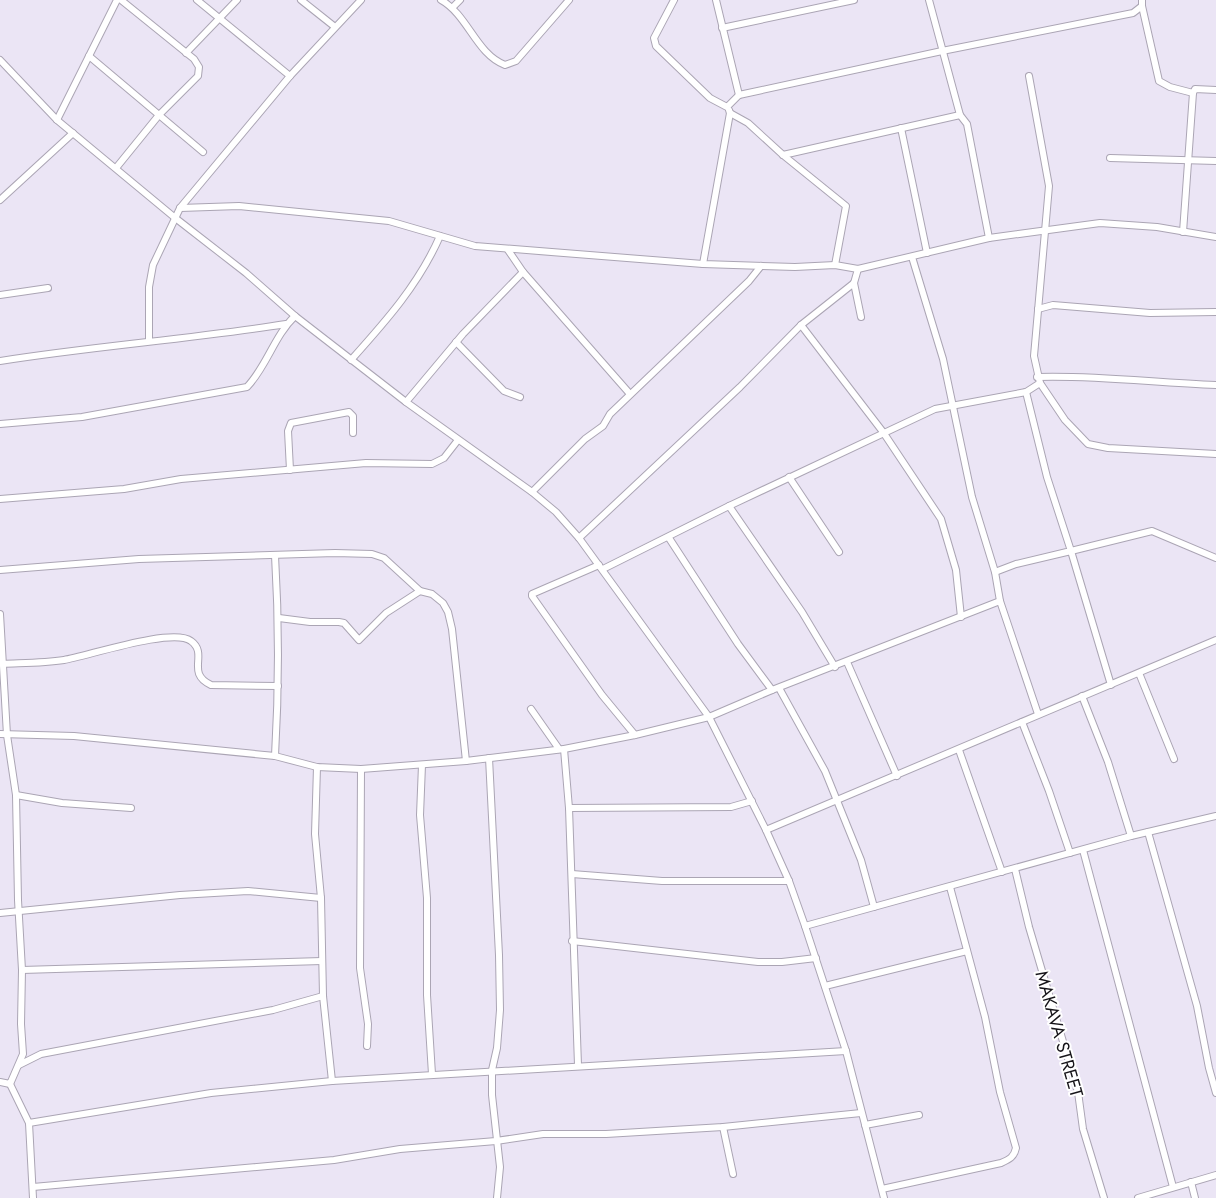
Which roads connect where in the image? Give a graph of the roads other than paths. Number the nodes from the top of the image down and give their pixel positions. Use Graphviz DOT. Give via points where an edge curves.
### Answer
graph roads {
  1 [pos="117,0"];
  2 [pos="121,0"];
  3 [pos="197,0"];
  4 [pos="237,0"];
  5 [pos="302,0"];
  6 [pos="361,0"];
  7 [pos="441,0"];
  8 [pos="460,0"];
  9 [pos="569,0"];
  10 [pos="674,0"];
  11 [pos="716,0"];
  12 [pos="854,0"];
  13 [pos="930,0"];
  14 [pos="1142,3"];
  15 [pos="453,7"];
  16 [pos="219,17"];
  17 [pos="335,27"];
  18 [pos="722,28"];
  19 [pos="942,51"];
  20 [pos="186,53"];
  21 [pos="88,56"];
  22 [pos="0,60"];
  23 [pos="290,76"];
  24 [pos="1029,76"];
  25 [pos="1216,90"];
  26 [pos="1193,93"];
  27 [pos="739,96"];
  28 [pos="729,110"];
  29 [pos="960,114"];
  30 [pos="159,115"];
  31 [pos="57,120"];
  32 [pos="902,128"];
  33 [pos="73,133"];
  34 [pos="203,152"];
  35 [pos="783,155"];
  36 [pos="1110,158"];
  37 [pos="1188,159"];
  38 [pos="1216,161"];
  39 [pos="116,168"];
  40 [pos="0,200"];
  41 [pos="180,208"];
  42 [pos="174,217"];
  43 [pos="1047,229"];
  44 [pos="1183,232"];
  45 [pos="440,236"];
  46 [pos="1216,237"];
  47 [pos="989,238"];
  48 [pos="508,250"];
  49 [pos="927,253"];
  50 [pos="912,257"];
  51 [pos="703,264"];
  52 [pos="835,265"];
  53 [pos="761,266"];
  54 [pos="858,269"];
  55 [pos="523,272"];
  56 [pos="854,282"];
  57 [pos="48,288"];
  58 [pos="0,295"];
  59 [pos="1038,308"];
  60 [pos="1216,312"];
  61 [pos="295,316"];
  62 [pos="861,317"];
  63 [pos="286,324"];
  64 [pos="801,325"];
  65 [pos="150,341"];
  66 [pos="456,342"];
  67 [pos="351,360"];
  68 [pos="0,362"];
  69 [pos="1038,380"];
  70 [pos="1216,385"];
  71 [pos="1026,392"];
  72 [pos="630,394"];
  73 [pos="520,397"];
  74 [pos="406,402"];
  75 [pos="954,405"];
  76 [pos="0,424"];
  77 [pos="883,432"];
  78 [pos="353,433"];
  79 [pos="458,440"];
  80 [pos="1216,454"];
  81 [pos="290,470"];
  82 [pos="789,477"];
  83 [pos="532,492"];
  84 [pos="0,498"];
  85 [pos="730,506"];
  86 [pos="579,538"];
  87 [pos="669,538"];
  88 [pos="1071,551"];
  89 [pos="839,552"];
  90 [pos="275,554"];
  91 [pos="1216,558"];
  92 [pos="601,567"];
  93 [pos="0,570"];
  94 [pos="995,572"];
  95 [pos="420,591"];
  96 [pos="1000,601"];
  97 [pos="0,614"];
  98 [pos="961,617"];
  99 [pos="278,618"];
  100 [pos="1216,640"];
  101 [pos="846,662"];
  102 [pos="3,664"];
  103 [pos="835,667"];
  104 [pos="1139,673"];
  105 [pos="2,674"];
  106 [pos="1111,685"];
  107 [pos="278,686"];
  108 [pos="776,689"];
  109 [pos="1082,696"];
  110 [pos="531,709"];
  111 [pos="1038,714"];
  112 [pos="709,717"];
  113 [pos="1022,722"];
  114 [pos="0,734"];
  115 [pos="8,734"];
  116 [pos="635,735"];
  117 [pos="562,749"];
  118 [pos="959,750"];
  119 [pos="275,756"];
  120 [pos="489,758"];
  121 [pos="1174,759"];
  122 [pos="466,761"];
  123 [pos="422,765"];
  124 [pos="317,767"];
  125 [pos="361,769"];
  126 [pos="897,776"];
  127 [pos="16,795"];
  128 [pos="752,801"];
  129 [pos="836,801"];
  130 [pos="131,808"];
  131 [pos="569,808"];
  132 [pos="1216,816"];
  133 [pos="766,830"];
  134 [pos="1148,832"];
  135 [pos="1131,836"];
  136 [pos="1083,850"];
  137 [pos="1070,853"];
  138 [pos="1015,868"];
  139 [pos="1002,872"];
  140 [pos="572,874"];
  141 [pos="789,881"];
  142 [pos="950,887"];
  143 [pos="321,898"];
  144 [pos="874,907"];
  145 [pos="18,911"];
  146 [pos="0,913"];
  147 [pos="805,926"];
  148 [pos="572,941"];
  149 [pos="968,951"];
  150 [pos="816,958"];
  151 [pos="322,961"];
  152 [pos="22,970"];
  153 [pos="825,986"];
  154 [pos="323,996"];
  155 [pos="367,1046"];
  156 [pos="846,1051"];
  157 [pos="20,1065"];
  158 [pos="578,1065"];
  159 [pos="492,1070"];
  160 [pos="432,1074"];
  161 [pos="332,1080"];
  162 [pos="0,1082"];
  163 [pos="10,1084"];
  164 [pos="1216,1093"];
  165 [pos="861,1113"];
  166 [pos="919,1115"];
  167 [pos="29,1123"];
  168 [pos="865,1126"];
  169 [pos="723,1127"];
  170 [pos="496,1141"];
  171 [pos="733,1174"];
  172 [pos="1216,1176"];
  173 [pos="1191,1182"];
  174 [pos="33,1186"];
  175 [pos="1173,1187"];
  176 [pos="882,1189"];
  177 [pos="33,1198"];
  178 [pos="497,1198"];
  179 [pos="884,1198"];
  180 [pos="1104,1198"];
  181 [pos="1138,1198"];
  182 [pos="1195,1198"];
  1 -- 21 [label="street"];
  2 -- 20 [label="street"];
  3 -- 16 [label="street"];
  4 -- 16 [label="street"];
  5 -- 17 [label="street"];
  6 -- 17 [label="street"];
  7 -- 15 [label="street"];
  8 -- 15 [label="street"];
  9 -- 15 [label="street" via="516,61 505,65 494,60"];
  10 -- 28 [label="street" via="654,38 656,46 710,98"];
  11 -- 18 [label="street"];
  12 -- 18 [label="street"];
  13 -- 19 [label="street"];
  14 -- 19 [label="street" via="1133,13"];
  14 -- 26 [label="street" via="1160,81"];
  16 -- 20 [label="street"];
  16 -- 23 [label="street"];
  17 -- 23 [label="street"];
  18 -- 27 [label="street"];
  19 -- 27 [label="street"];
  19 -- 29 [label="street"];
  20 -- 30 [label="street" via="194,59 198,76"];
  21 -- 30 [label="street"];
  21 -- 31 [label="street"];
  22 -- 31 [label="street"];
  23 -- 41 [label="street"];
  24 -- 43 [label="street" via="1049,186"];
  25 -- 26 [label="street" via="1195,89"];
  26 -- 37 [label="street"];
  27 -- 28 [label="street"];
  28 -- 35 [label="street"];
  28 -- 51 [label="street"];
  29 -- 32 [label="street"];
  29 -- 47 [label="street" via="967,124"];
  30 -- 34 [label="street"];
  30 -- 39 [label="street"];
  31 -- 33 [label="street"];
  32 -- 35 [label="street"];
  32 -- 49 [label="street"];
  33 -- 39 [label="street"];
  33 -- 40 [label="street"];
  35 -- 52 [label="street" via="846,206"];
  36 -- 37 [label="street"];
  37 -- 38 [label="street"];
  37 -- 44 [label="street"];
  39 -- 42 [label="street"];
  41 -- 42 [label="street"];
  41 -- 45 [label="street" via="239,206 389,221"];
  42 -- 61 [label="street" via="246,272"];
  42 -- 65 [label="street" via="152,265"];
  43 -- 44 [label="street" via="1100,223"];
  43 -- 47 [label="street"];
  43 -- 59 [label="street"];
  44 -- 46 [label="street"];
  45 -- 48 [label="street" via="475,246"];
  45 -- 67 [label="street" via="415,283"];
  47 -- 49 [label="street"];
  48 -- 51 [label="street"];
  48 -- 55 [label="street"];
  49 -- 50 [label="street"];
  50 -- 54 [label="street"];
  50 -- 75 [label="street"];
  51 -- 53 [label="street"];
  52 -- 53 [label="street"];
  52 -- 54 [label="street"];
  53 -- 72 [label="street"];
  54 -- 56 [label="street"];
  55 -- 66 [label="street"];
  55 -- 72 [label="street"];
  56 -- 62 [label="street"];
  56 -- 64 [label="street"];
  57 -- 58 [label="street"];
  59 -- 60 [label="street" via="1053,305 1150,313"];
  59 -- 69 [label="street" via="1034,356"];
  61 -- 63 [label="street"];
  61 -- 67 [label="street"];
  63 -- 65 [label="street"];
  63 -- 76 [label="street" via="257,377 247,387 82,417"];
  64 -- 77 [label="street"];
  64 -- 86 [label="street" via="740,387"];
  65 -- 68 [label="street"];
  66 -- 73 [label="street" via="504,391"];
  66 -- 74 [label="street"];
  67 -- 74 [label="street"];
  69 -- 70 [label="street" via="1084,376"];
  69 -- 71 [label="street"];
  69 -- 80 [label="street" via="1065,420 1088,444"];
  71 -- 75 [label="street"];
  71 -- 88 [label="street" via="1047,477"];
  72 -- 83 [label="street" via="603,426 585,439"];
  74 -- 79 [label="street"];
  75 -- 77 [label="street" via="935,409"];
  75 -- 94 [label="street" via="972,497"];
  77 -- 82 [label="street"];
  77 -- 98 [label="street" via="941,520 956,570"];
  78 -- 81 [label="street" via="353,416 349,412 291,423 288,431"];
  79 -- 81 [label="street" via="444,458 432,464 366,464"];
  79 -- 83 [label="street"];
  81 -- 84 [label="street" via="181,479 124,489"];
  82 -- 85 [label="street"];
  82 -- 89 [label="street"];
  83 -- 86 [label="street"];
  85 -- 87 [label="street"];
  85 -- 103 [label="street"];
  86 -- 92 [label="street"];
  87 -- 92 [label="street"];
  87 -- 108 [label="street" via="738,644"];
  88 -- 91 [label="street" via="1152,531"];
  88 -- 94 [label="street"];
  88 -- 106 [label="street"];
  90 -- 93 [label="street" via="139,559"];
  90 -- 95 [label="street" via="372,554 384,558"];
  90 -- 99 [label="street"];
  92 -- 112 [label="street"];
  92 -- 116 [label="street" via="532,594 532,598"];
  94 -- 96 [label="street"];
  95 -- 99 [label="street" via="386,613 359,640 344,623"];
  95 -- 122 [label="street" via="432,594 448,612"];
  96 -- 98 [label="street"];
  96 -- 111 [label="street"];
  97 -- 102 [label="street"];
  98 -- 101 [label="street"];
  99 -- 107 [label="street"];
  100 -- 104 [label="street"];
  101 -- 103 [label="street"];
  101 -- 126 [label="street"];
  102 -- 105 [label="street"];
  102 -- 107 [label="street" via="64,660 139,641 182,637 191,640 198,650 198,674 202,680 211,684"];
  103 -- 108 [label="street"];
  104 -- 106 [label="street"];
  104 -- 121 [label="street"];
  105 -- 115 [label="street"];
  106 -- 109 [label="street"];
  107 -- 119 [label="street"];
  108 -- 112 [label="street"];
  108 -- 129 [label="street" via="825,771"];
  109 -- 111 [label="street"];
  109 -- 135 [label="street" via="1108,762"];
  110 -- 117 [label="street"];
  111 -- 113 [label="street"];
  112 -- 116 [label="street"];
  112 -- 128 [label="street"];
  113 -- 118 [label="street"];
  113 -- 137 [label="street" via="1050,791"];
  114 -- 115 [label="street"];
  115 -- 119 [label="street" via="74,736"];
  115 -- 127 [label="street"];
  116 -- 117 [label="street"];
  117 -- 120 [label="street"];
  117 -- 131 [label="street"];
  118 -- 126 [label="street"];
  118 -- 139 [label="street"];
  119 -- 124 [label="street"];
  120 -- 122 [label="street"];
  120 -- 159 [label="street" via="500,1010"];
  122 -- 123 [label="street"];
  123 -- 125 [label="street"];
  123 -- 160 [label="street" via="420,815 427,898 426,995"];
  124 -- 125 [label="street"];
  124 -- 143 [label="street" via="315,834"];
  125 -- 155 [label="street" via="360,968 368,1024"];
  126 -- 129 [label="street"];
  127 -- 130 [label="street" via="62,803"];
  127 -- 145 [label="street"];
  128 -- 131 [label="street" via="721,807"];
  128 -- 133 [label="street"];
  129 -- 133 [label="street"];
  129 -- 144 [label="street" via="861,860"];
  131 -- 140 [label="street"];
  132 -- 134 [label="street"];
  133 -- 141 [label="street"];
  134 -- 135 [label="street"];
  134 -- 164 [label="street" via="1197,1006"];
  135 -- 136 [label="street"];
  136 -- 137 [label="street"];
  136 -- 175 [label="street"];
  137 -- 138 [label="street"];
  138 -- 139 [label="street"];
  138 -- 180 [label="street, MAKAVA STREET"];
  139 -- 142 [label="street"];
  140 -- 141 [label="street" via="662,881"];
  140 -- 148 [label="street"];
  141 -- 147 [label="street"];
  142 -- 144 [label="street"];
  142 -- 149 [label="street"];
  143 -- 145 [label="street" via="248,891"];
  143 -- 151 [label="street"];
  144 -- 147 [label="street"];
  145 -- 146 [label="street"];
  145 -- 152 [label="street"];
  147 -- 150 [label="street"];
  148 -- 150 [label="street" via="758,962"];
  148 -- 158 [label="street"];
  149 -- 153 [label="street"];
  149 -- 176 [label="street" via="1015,1152 1011,1159 1001,1163"];
  150 -- 153 [label="street"];
  151 -- 152 [label="street"];
  151 -- 154 [label="street"];
  152 -- 157 [label="street" via="23,1054"];
  153 -- 156 [label="street"];
  154 -- 157 [label="street" via="273,1010 41,1054"];
  154 -- 161 [label="street"];
  156 -- 158 [label="street"];
  156 -- 165 [label="street"];
  157 -- 163 [label="street"];
  158 -- 159 [label="street"];
  159 -- 160 [label="street"];
  159 -- 170 [label="street"];
  160 -- 161 [label="street"];
  161 -- 167 [label="street" via="211,1093"];
  162 -- 163 [label="street"];
  163 -- 167 [label="street"];
  165 -- 168 [label="street"];
  165 -- 169 [label="street"];
  166 -- 168 [label="street"];
  167 -- 174 [label="street"];
  168 -- 176 [label="street"];
  169 -- 170 [label="street" via="543,1134"];
  169 -- 171 [label="street"];
  170 -- 174 [label="street" via="400,1149 334,1160"];
  170 -- 178 [label="street" via="500,1168"];
  172 -- 173 [label="street"];
  173 -- 175 [label="street"];
  173 -- 182 [label="street"];
  174 -- 177 [label="street"];
  175 -- 181 [label="street"];
  176 -- 179 [label="street"];
}
